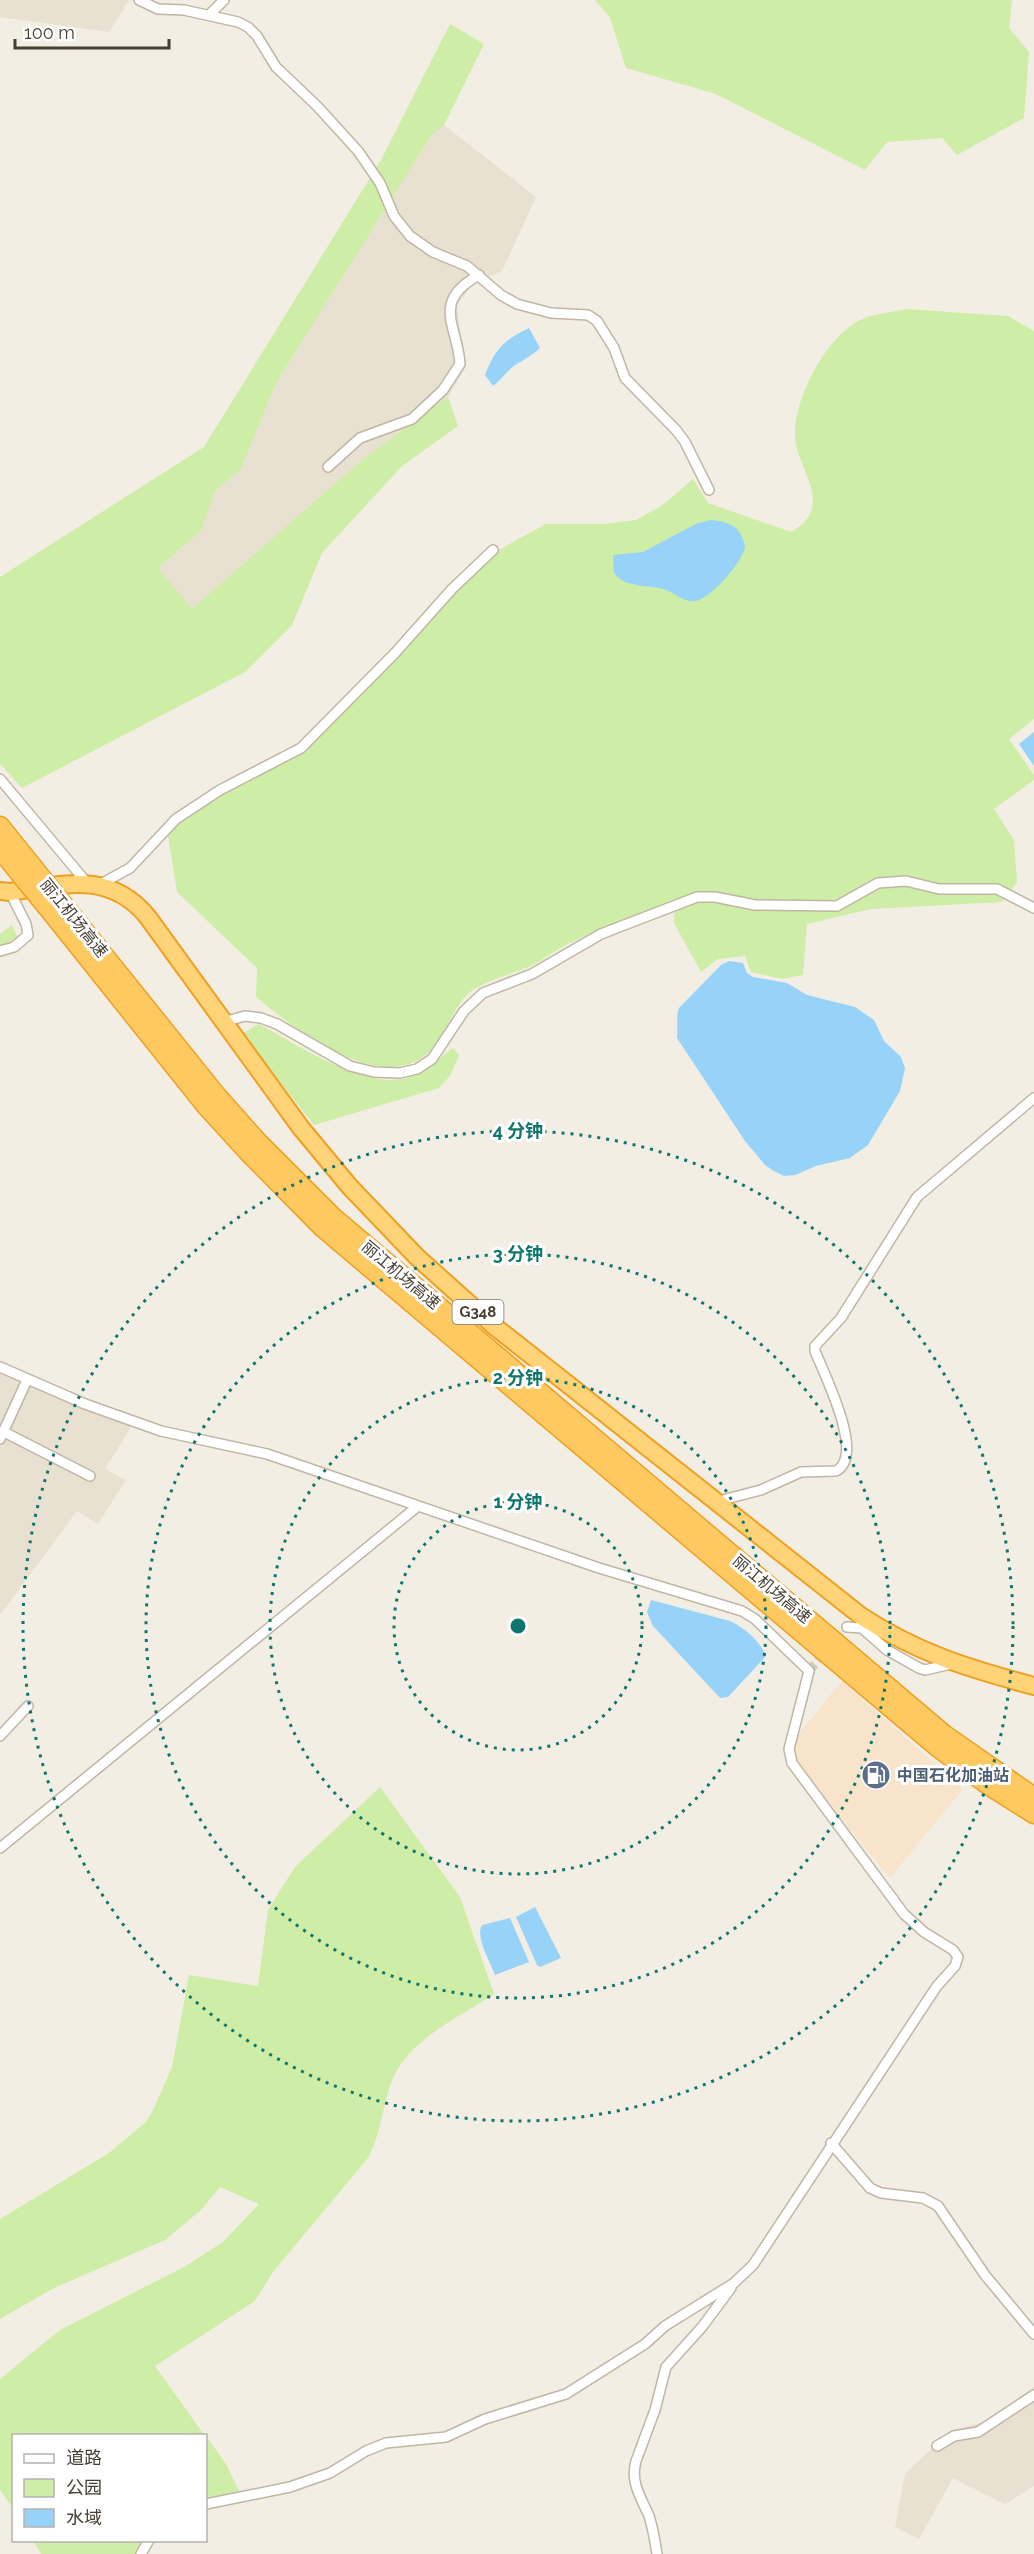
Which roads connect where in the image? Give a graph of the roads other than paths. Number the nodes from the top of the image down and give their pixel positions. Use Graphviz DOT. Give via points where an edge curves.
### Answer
graph roads {
  1 [pos="139,0"];
  2 [pos="224,0"];
  3 [pos="209,15"];
  4 [pos="479,275"];
  5 [pos="328,467"];
  6 [pos="709,490"];
  7 [pos="493,550"];
  8 [pos="0,779"];
  9 [pos="0,826"];
  10 [pos="0,849"];
  11 [pos="27,870"];
  12 [pos="93,884"];
  13 [pos="5,892"];
  14 [pos="54,905"];
  15 [pos="1034,909"];
  16 [pos="0,951"];
  17 [pos="223,1022"];
  18 [pos="1034,1098"];
  19 [pos="0,1367"];
  20 [pos="27,1380"];
  21 [pos="2,1436"];
  22 [pos="90,1476"];
  23 [pos="719,1504"];
  24 [pos="418,1506"];
  25 [pos="847,1627"];
  26 [pos="953,1663"];
  27 [pos="1034,1686"];
  28 [pos="28,1706"];
  29 [pos="0,1736"];
  30 [pos="1034,1797"];
  31 [pos="1034,1814"];
  32 [pos="0,1848"];
  33 [pos="831,2143"];
  34 [pos="734,2283"];
  35 [pos="1034,2334"];
  36 [pos="1034,2395"];
  37 [pos="937,2446"];
  38 [pos="207,2504"];
  39 [pos="657,2554"];
  1 -- 3 [label="street" via="158,9"];
  2 -- 3 [label="street"];
  3 -- 4 [label="street" via="238,22 253,31 276,67 358,151 380,183 394,216 410,236"];
  4 -- 5 [label="street" via="461,288 450,310 460,364 443,390 412,419 360,438"];
  4 -- 6 [label="street" via="517,304 551,313 588,315 597,321 614,348 625,378 676,430"];
  7 -- 12 [label="street" via="301,748 220,790 165,828 130,868"];
  8 -- 12 [label="street"];
  9 -- 11 [label="highway, 丽江机场高速"];
  10 -- 11 [label="highway, 丽江机场高速"];
  11 -- 14 [label="highway, 丽江机场高速, bridge"];
  12 -- 13 [label="highway, G348"];
  12 -- 17 [label="highway, G348" via="125,896 141,908"];
  13 -- 16 [label="street" via="28,935 14,947"];
  14 -- 30 [label="highway, 丽江机场高速" via="266,1151 333,1217 945,1735"];
  14 -- 31 [label="highway, 丽江机场高速" via="213,1114 323,1228 936,1746"];
  15 -- 17 [label="street" via="997,889 939,890 898,881 878,883 837,906 755,905 697,897 601,934 532,974 483,993 464,1011 432,1059 417,1069 400,1073 350,1066 261,1017 245,1016"];
  17 -- 23 [label="highway, G348" via="325,1158 417,1257 494,1326"];
  18 -- 23 [label="street" via="917,1197 841,1318 815,1346 846,1441 847,1456 841,1468 801,1472"];
  19 -- 20 [label="street"];
  20 -- 21 [label="street"];
  20 -- 24 [label="street" via="161,1431 267,1454"];
  21 -- 22 [label="street"];
  23 -- 26 [label="highway, G348" via="861,1616 897,1639"];
  24 -- 32 [label="street"];
  24 -- 33 [label="street" via="599,1568 742,1611 809,1671 789,1749 792,1763 904,1914 958,1957 956,1966 937,1986"];
  25 -- 26 [label="street" via="861,1628 887,1650 919,1668"];
  26 -- 27 [label="highway, G348"];
  28 -- 29 [label="street"];
  33 -- 34 [label="street" via="753,2265"];
  33 -- 35 [label="street" via="875,2191 923,2198 938,2206 985,2275"];
  34 -- 38 [label="street" via="566,2394 484,2419 447,2437 386,2443 330,2473 290,2487"];
  34 -- 39 [label="street" via="666,2367 636,2461 635,2487 649,2518"];
  36 -- 37 [label="street" via="978,2432 954,2436"];
}
